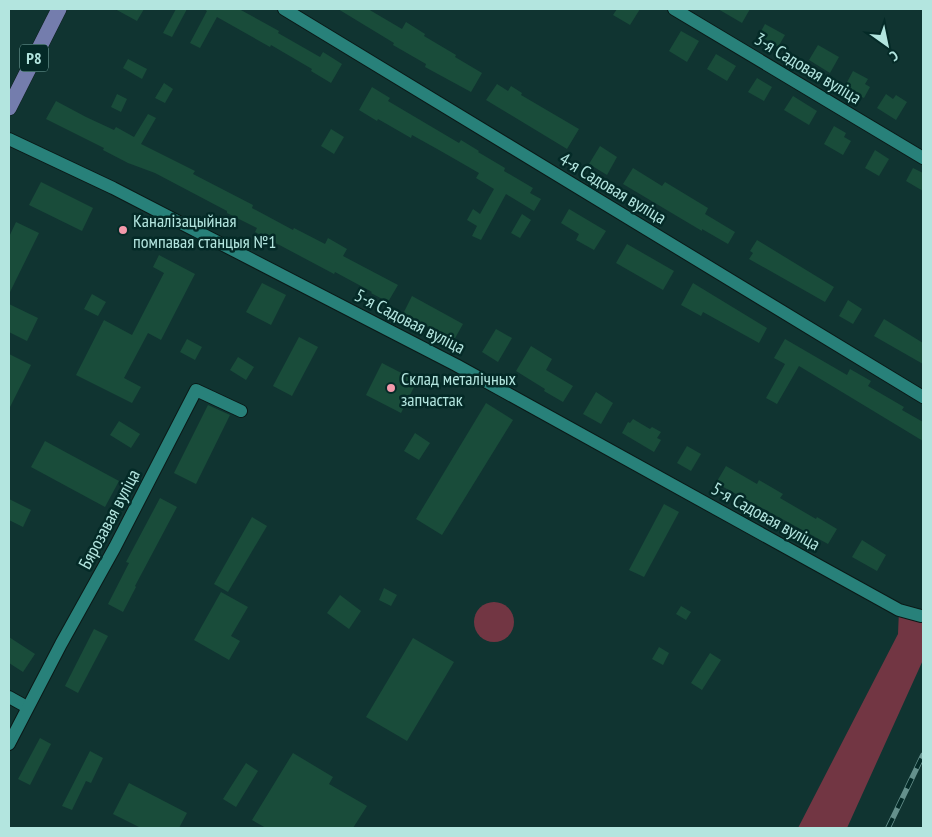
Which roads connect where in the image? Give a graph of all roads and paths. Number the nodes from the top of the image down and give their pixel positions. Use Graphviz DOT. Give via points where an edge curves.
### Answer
graph roads {
  1 [pos="59,9"];
  2 [pos="284,9"];
  3 [pos="674,9"];
  4 [pos="9,108"];
  5 [pos="9,139"];
  6 [pos="923,158"];
  7 [pos="923,397"];
  8 [pos="241,411"];
  9 [pos="922,616"];
  10 [pos="9,697"];
  11 [pos="27,707"];
  12 [pos="9,744"];
  1 -- 4 [label="main road, Р8"];
  2 -- 7 [label="street, 4-я Садовая вуліца"];
  3 -- 6 [label="street, 3-я Садовая вуліца"];
  5 -- 9 [label="street, 5-я Садовая вуліца" via="113,188 456,364 899,610"];
  8 -- 11 [label="street, Бярозавая вуліца" via="196,390 116,547"];
  10 -- 11 [label="street"];
  11 -- 12 [label="street, Бярозавая вуліца"];
}
